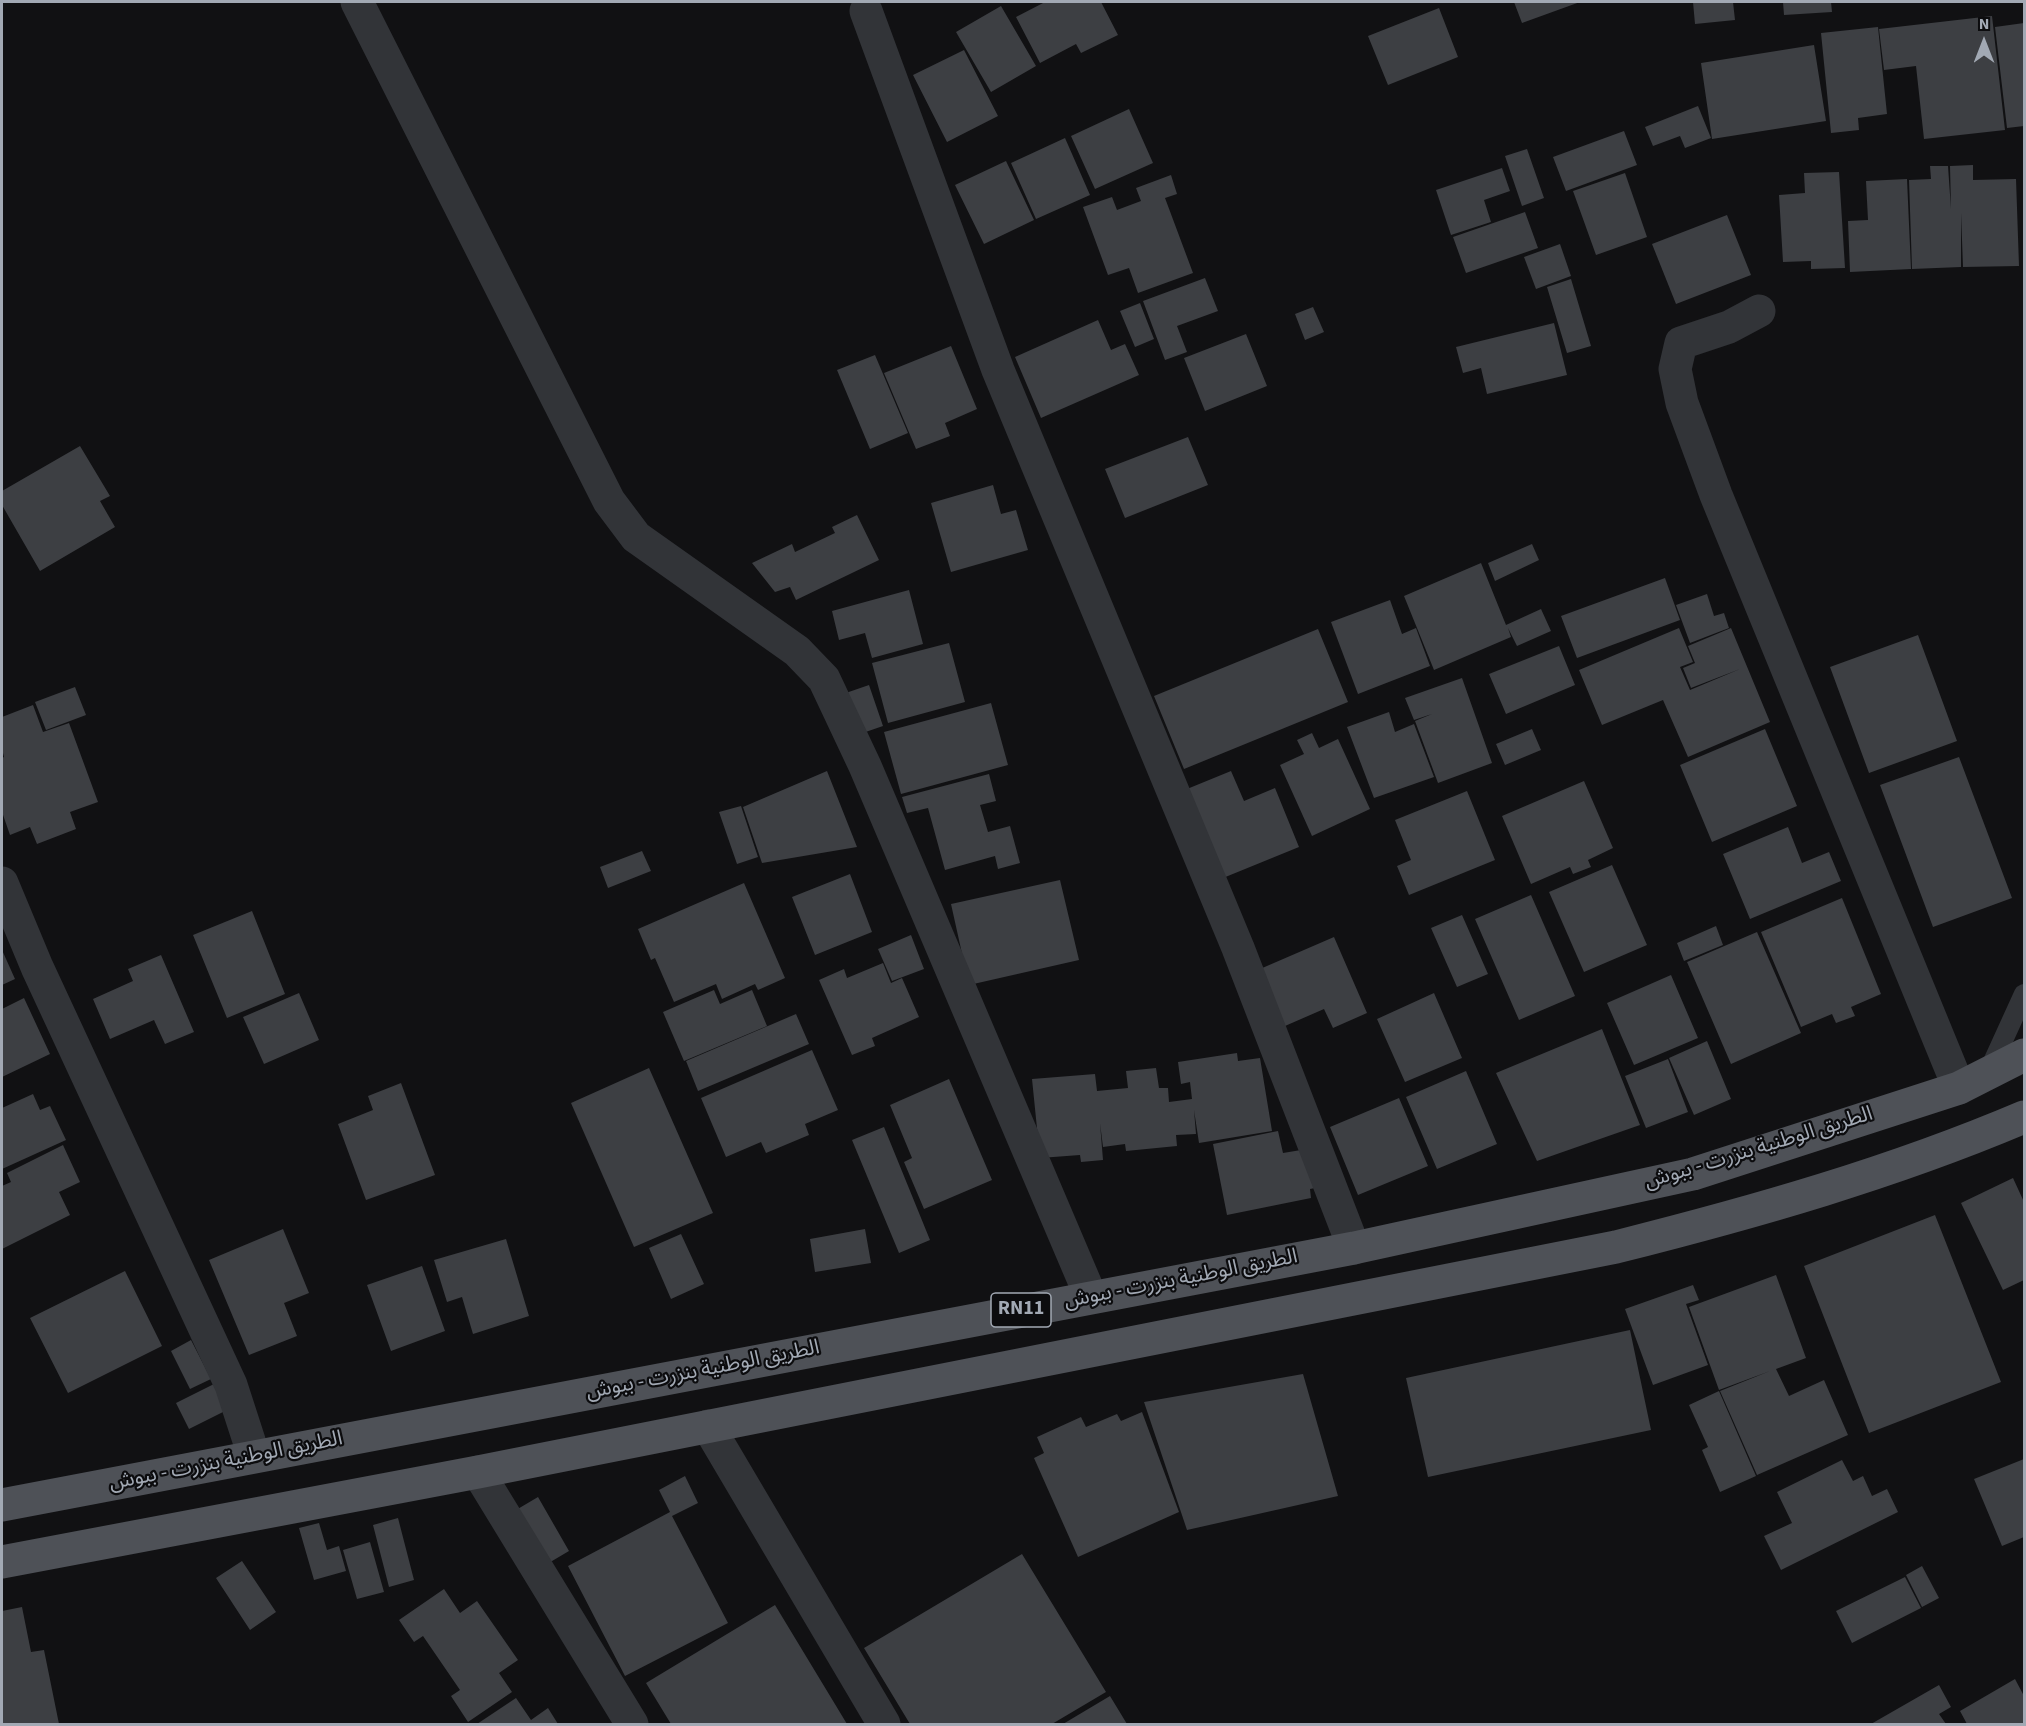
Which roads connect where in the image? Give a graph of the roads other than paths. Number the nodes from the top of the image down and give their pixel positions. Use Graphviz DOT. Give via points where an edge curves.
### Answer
graph roads {
  1 [pos="357,2"];
  2 [pos="866,11"];
  3 [pos="1759,311"];
  4 [pos="2,884"];
  5 [pos="2025,994"];
  6 [pos="2025,1055"];
  7 [pos="1988,1073"];
  8 [pos="1959,1088"];
  9 [pos="2025,1117"];
  10 [pos="1354,1248"];
  11 [pos="1091,1297"];
  12 [pos="708,1426"];
  13 [pos="254,1456"];
  14 [pos="478,1472"];
  15 [pos="2,1504"];
  16 [pos="2,1562"];
  17 [pos="632,1725"];
  18 [pos="885,1725"];
  1 -- 11 [label="street" via="609,501 636,537 797,651 824,679 874,787"];
  2 -- 10 [label="street" via="998,370 1238,948"];
  3 -- 8 [label="street" via="1729,327 1681,343 1675,369 1682,403"];
  4 -- 13 [label="street" via="226,1374"];
  5 -- 7 [label="lane"];
  6 -- 7 [label="main road, الطريق الوطنية بنزرت - ببوش / RN11"];
  7 -- 8 [label="main road, الطريق الوطنية بنزرت - ببوش / RN11"];
  8 -- 10 [label="main road, الطريق الوطنية بنزرت - ببوش / RN11" via="1693,1174"];
  9 -- 12 [label="main road, RN11" via="1931,1156 1750,1213 1616,1247"];
  10 -- 11 [label="main road, الطريق الوطنية بنزرت - ببوش / RN11"];
  11 -- 13 [label="main road, الطريق الوطنية بنزرت - ببوش / RN11"];
  12 -- 14 [label="main road, RN11"];
  12 -- 18 [label="street"];
  13 -- 15 [label="main road, الطريق الوطنية بنزرت - ببوش / RN11"];
  14 -- 16 [label="main road, RN11"];
  14 -- 17 [label="street"];
}
